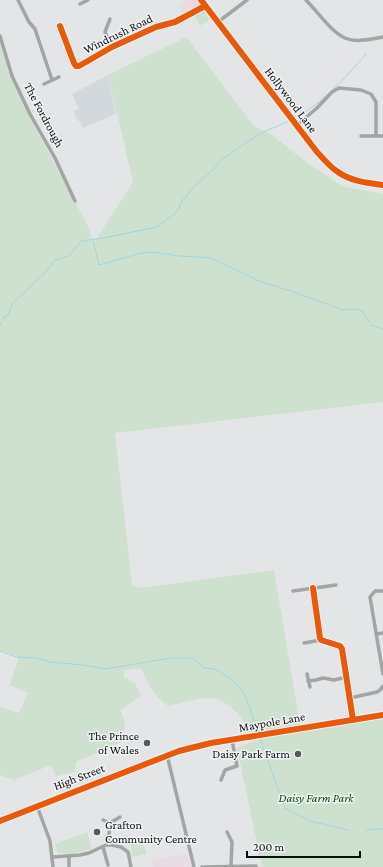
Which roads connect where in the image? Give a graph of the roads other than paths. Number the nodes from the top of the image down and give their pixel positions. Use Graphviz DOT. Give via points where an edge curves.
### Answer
graph roads {
  1 [pos="18,0"];
  2 [pos="88,0"];
  3 [pos="201,0"];
  4 [pos="247,0"];
  5 [pos="309,1"];
  6 [pos="80,4"];
  7 [pos="205,6"];
  8 [pos="110,19"];
  9 [pos="218,22"];
  10 [pos="56,32"];
  11 [pos="0,36"];
  12 [pos="383,37"];
  13 [pos="112,48"];
  14 [pos="59,77"];
  15 [pos="52,80"];
  16 [pos="44,84"];
  17 [pos="297,125"];
  18 [pos="361,136"];
  19 [pos="376,136"];
  20 [pos="383,136"];
  21 [pos="383,185"];
  22 [pos="75,201"];
  23 [pos="336,585"];
  24 [pos="313,588"];
  25 [pos="293,591"];
  26 [pos="383,591"];
  27 [pos="383,633"];
  28 [pos="376,634"];
  29 [pos="321,640"];
  30 [pos="304,643"];
  31 [pos="307,674"];
  32 [pos="383,674"];
  33 [pos="347,678"];
  34 [pos="308,680"];
  35 [pos="383,686"];
  36 [pos="310,687"];
  37 [pos="350,698"];
  38 [pos="383,715"];
  39 [pos="353,720"];
  40 [pos="232,740"];
  41 [pos="166,755"];
  42 [pos="221,780"];
  43 [pos="37,806"];
  44 [pos="120,817"];
  45 [pos="103,820"];
  46 [pos="0,821"];
  47 [pos="110,823"];
  48 [pos="227,832"];
  49 [pos="108,845"];
  50 [pos="103,847"];
  51 [pos="69,856"];
  52 [pos="53,857"];
  53 [pos="108,865"];
  54 [pos="231,866"];
  55 [pos="256,866"];
  56 [pos="53,867"];
  57 [pos="69,867"];
  58 [pos="132,867"];
  59 [pos="194,867"];
  60 [pos="202,867"];
  1 -- 15 [label="street" via="35,29"];
  2 -- 6 [label="street"];
  3 -- 7 [label="street, Hollywood Lane"];
  4 -- 9 [label="street"];
  5 -- 12 [label="street" via="332,28 345,38 363,40"];
  7 -- 9 [label="street, Hollywood Lane"];
  7 -- 13 [label="street, Windrush Road" via="175,22 156,26"];
  8 -- 13 [label="street, Windrush Road" via="104,32"];
  9 -- 17 [label="street, Hollywood Lane"];
  10 -- 13 [label="street, Windrush Road" via="60,28 76,66"];
  11 -- 22 [label="street, The Fordrough" via="12,76 56,158"];
  14 -- 15 [label="street"];
  15 -- 16 [label="street"];
  17 -- 19 [label="street" via="339,88 361,90 372,94 376,102"];
  17 -- 21 [label="street, Hollywood Lane" via="338,173 352,179"];
  18 -- 19 [label="street"];
  19 -- 20 [label="street"];
  23 -- 24 [label="street"];
  24 -- 25 [label="street"];
  24 -- 29 [label="street"];
  26 -- 28 [label="street" via="375,591 370,597"];
  27 -- 28 [label="street"];
  28 -- 32 [label="street"];
  29 -- 30 [label="street"];
  29 -- 33 [label="street" via="342,648"];
  31 -- 34 [label="street"];
  33 -- 34 [label="street"];
  33 -- 37 [label="street"];
  34 -- 36 [label="street"];
  35 -- 37 [label="street" via="377,692"];
  37 -- 39 [label="street"];
  38 -- 39 [label="street, Maypole Lane"];
  39 -- 40 [label="street, Maypole Lane"];
  40 -- 41 [label="street, Maypole Lane"];
  40 -- 42 [label="street" via="237,766 225,770"];
  41 -- 43 [label="street, High Street"];
  41 -- 59 [label="street"];
  43 -- 46 [label="street, High Street"];
  43 -- 52 [label="street"];
  44 -- 47 [label="street"];
  45 -- 47 [label="street"];
  47 -- 49 [label="street"];
  48 -- 54 [label="street" via="232,842"];
  49 -- 50 [label="street"];
  49 -- 58 [label="street" via="128,852"];
  50 -- 51 [label="street" via="89,853"];
  50 -- 53 [label="street"];
  51 -- 52 [label="street"];
  51 -- 57 [label="street"];
  52 -- 56 [label="street"];
  54 -- 55 [label="street"];
  54 -- 60 [label="street"];
}
